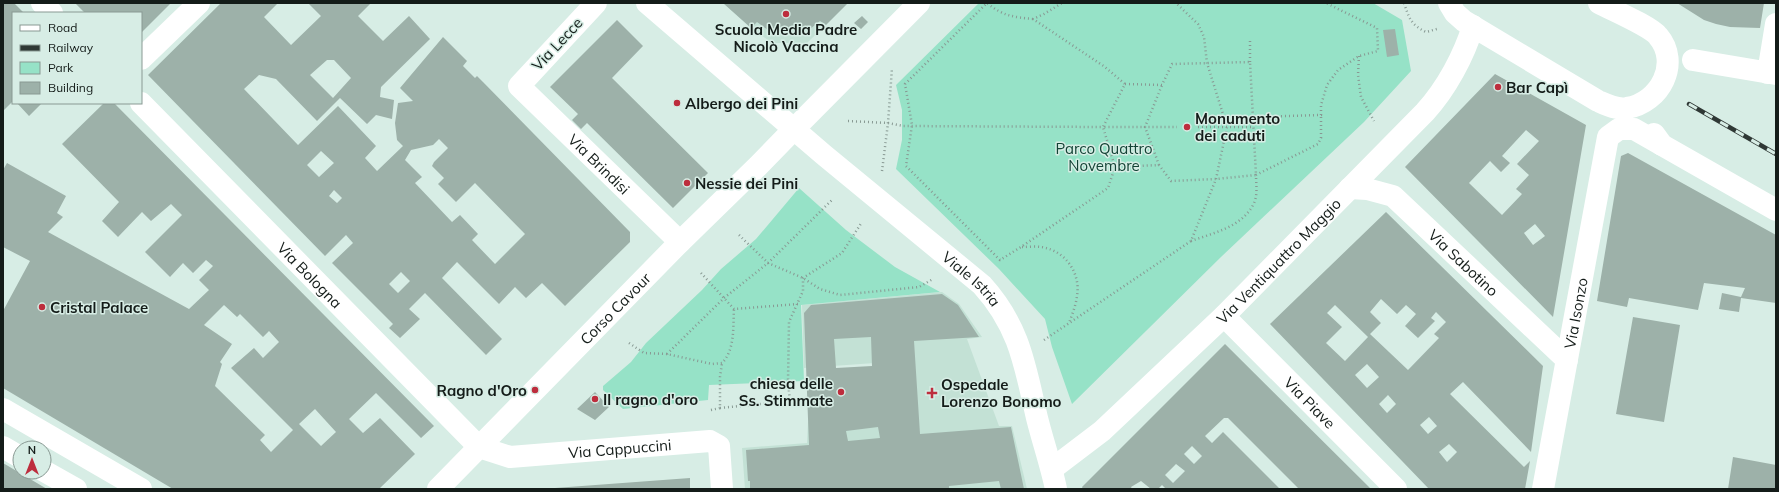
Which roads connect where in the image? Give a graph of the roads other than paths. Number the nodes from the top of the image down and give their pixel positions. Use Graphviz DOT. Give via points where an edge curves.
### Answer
graph roads {
  1 [pos="42,3"];
  2 [pos="199,3"];
  3 [pos="596,3"];
  4 [pos="647,3"];
  5 [pos="919,3"];
  6 [pos="1449,3"];
  7 [pos="1599,3"];
  8 [pos="51,12"];
  9 [pos="1776,24"];
  10 [pos="1473,26"];
  11 [pos="142,58"];
  12 [pos="1667,58"];
  13 [pos="1772,73"];
  14 [pos="519,86"];
  15 [pos="1648,100"];
  16 [pos="142,104"];
  17 [pos="1605,104"];
  18 [pos="794,129"];
  19 [pos="1608,137"];
  20 [pos="1662,145"];
  21 [pos="1350,188"];
  22 [pos="1776,210"];
  23 [pos="680,242"];
  24 [pos="1224,316"];
  25 [pos="1567,360"];
  26 [pos="3,409"];
  27 [pos="3,447"];
  28 [pos="479,447"];
  29 [pos="12,452"];
  30 [pos="52,476"];
  31 [pos="1054,479"];
  32 [pos="76,489"];
  33 [pos="141,489"];
  34 [pos="438,489"];
  35 [pos="722,489"];
  36 [pos="1396,489"];
  37 [pos="1543,489"];
  1 -- 8 [label="street"];
  2 -- 11 [label="street"];
  3 -- 14 [label="street, Via Lecce"];
  4 -- 18 [label="street, Viale Istria"];
  5 -- 18 [label="street, Corso Cavour"];
  6 -- 10 [label="street" via="1455,13"];
  7 -- 12 [label="street" via="1652,31 1662,42"];
  9 -- 13 [label="street"];
  10 -- 17 [label="street"];
  10 -- 21 [label="street, Via Ventiquattro Maggio" via="1468,42 1438,98"];
  12 -- 13 [label="street" via="1700,60"];
  12 -- 15 [label="street" via="1666,74 1660,89"];
  14 -- 23 [label="street, Via Brindisi"];
  15 -- 17 [label="street" via="1626,108"];
  15 -- 20 [label="street" via="1646,119"];
  16 -- 28 [label="street, Via Bologna"];
  17 -- 19 [label="street, Via Isonzo"];
  18 -- 23 [label="street, Corso Cavour"];
  18 -- 31 [label="street, Viale Istria" via="982,285 992,297 1013,330 1024,358"];
  19 -- 20 [label="street" via="1618,129 1634,129"];
  19 -- 25 [label="street, Via Isonzo"];
  20 -- 22 [label="street"];
  21 -- 24 [label="street, Via Ventiquattro Maggio"];
  21 -- 25 [label="street, Via Sabotino" via="1367,189 1393,196"];
  23 -- 28 [label="street, Corso Cavour"];
  24 -- 31 [label="street, Via Ventiquattro Maggio"];
  24 -- 36 [label="street, Via Piave"];
  25 -- 37 [label="street, Via Isonzo"];
  26 -- 33 [label="street"];
  27 -- 29 [label="street"];
  28 -- 34 [label="street, Corso Cavour"];
  28 -- 35 [label="street, Via Cappuccini" via="510,457 710,441 719,446"];
  30 -- 32 [label="street"];
}
